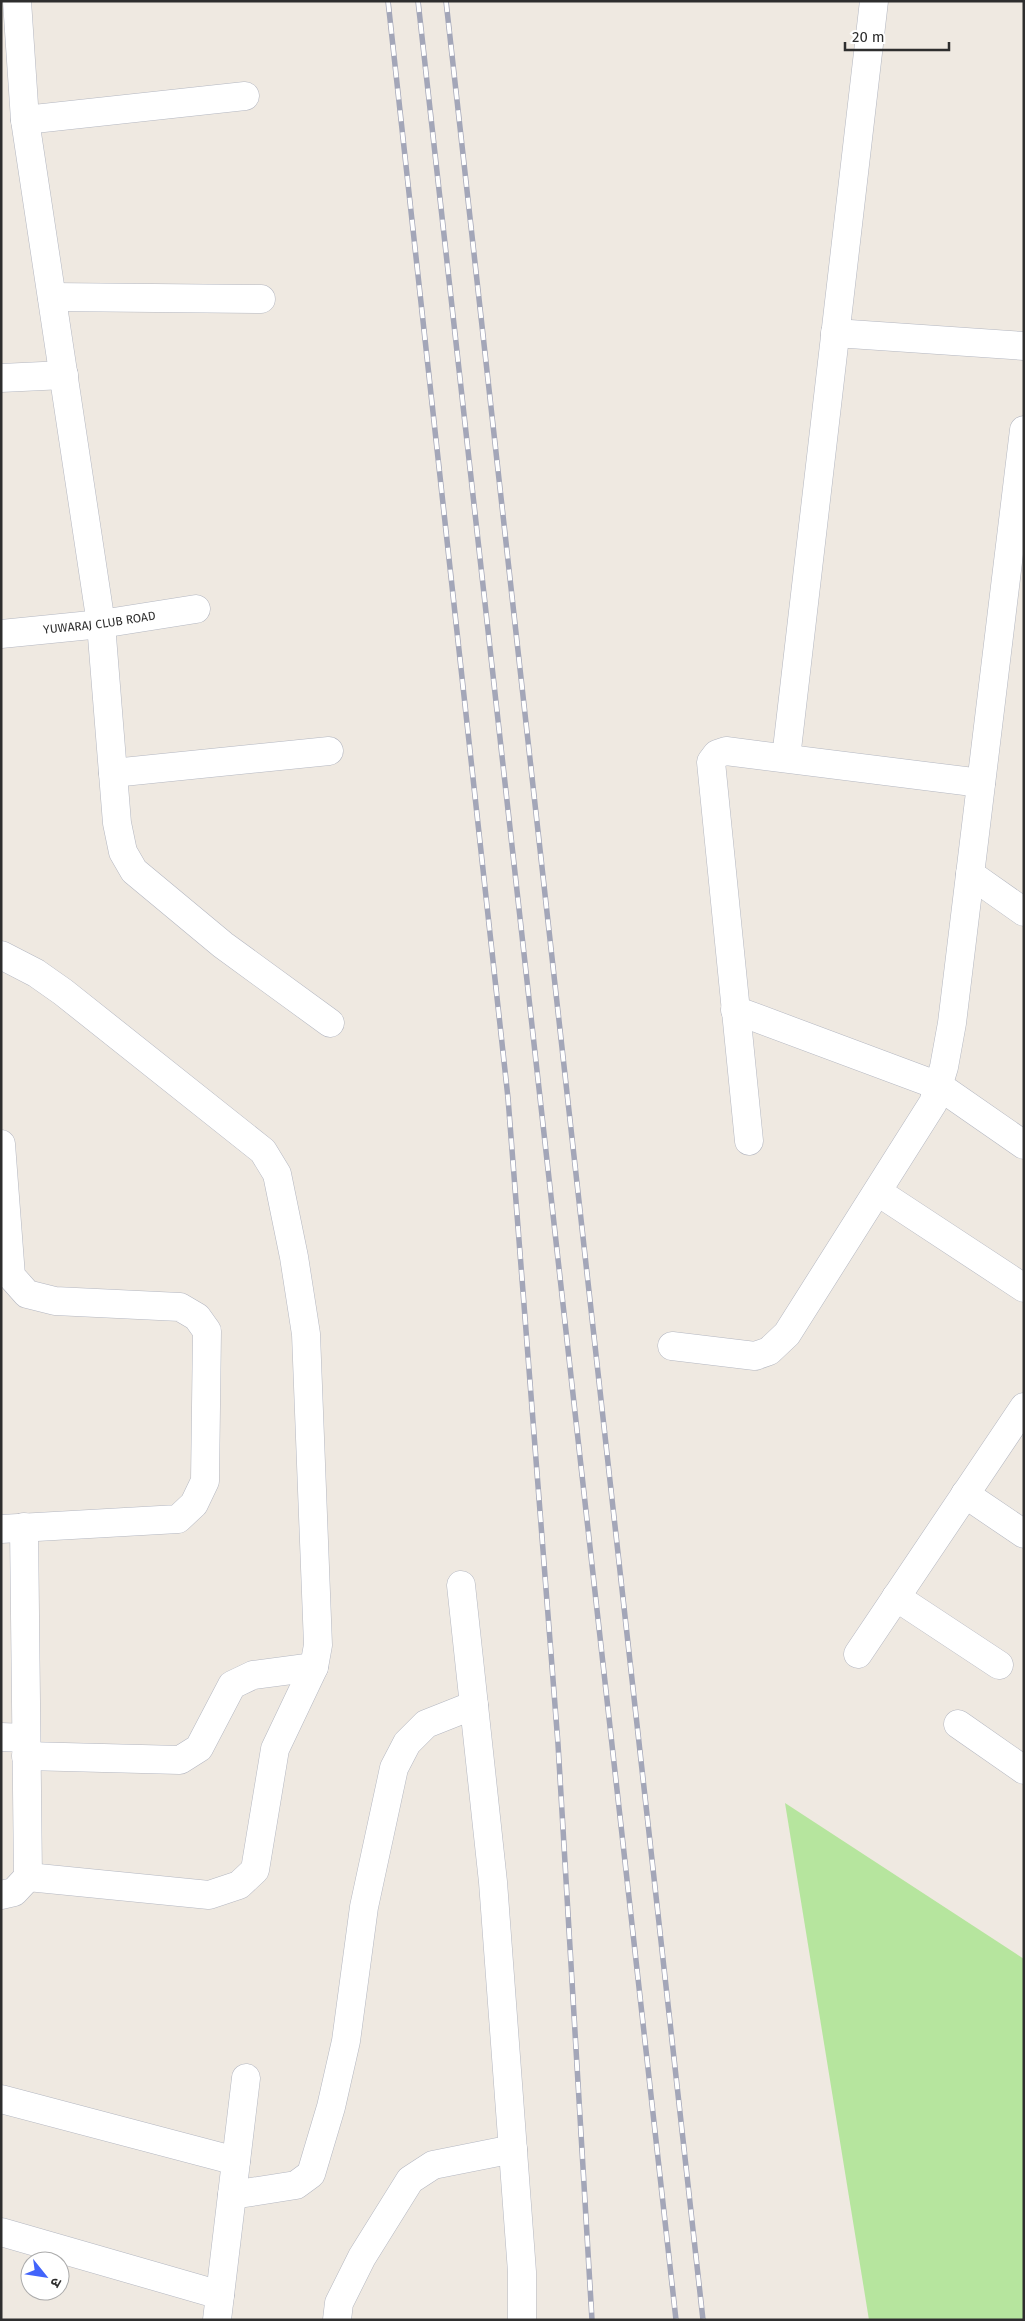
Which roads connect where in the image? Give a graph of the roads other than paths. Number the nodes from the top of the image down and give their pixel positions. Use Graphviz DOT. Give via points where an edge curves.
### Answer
graph roads {
  1 [pos="17,1"];
  2 [pos="874,1"];
  3 [pos="11,68"];
  4 [pos="245,96"];
  5 [pos="25,120"];
  6 [pos="52,297"];
  7 [pos="261,298"];
  8 [pos="835,334"];
  9 [pos="1024,346"];
  10 [pos="64,375"];
  11 [pos="1,378"];
  12 [pos="1024,430"];
  13 [pos="196,609"];
  14 [pos="101,624"];
  15 [pos="1,634"];
  16 [pos="329,751"];
  17 [pos="786,758"];
  18 [pos="113,773"];
  19 [pos="981,783"];
  20 [pos="970,874"];
  21 [pos="1024,912"];
  22 [pos="1,956"];
  23 [pos="735,1010"];
  24 [pos="330,1023"];
  25 [pos="939,1086"];
  26 [pos="749,1142"];
  27 [pos="1,1144"];
  28 [pos="1024,1145"];
  29 [pos="878,1192"];
  30 [pos="1024,1288"];
  31 [pos="672,1346"];
  32 [pos="1024,1407"];
  33 [pos="965,1494"];
  34 [pos="13,1528"];
  35 [pos="1024,1534"];
  36 [pos="461,1585"];
  37 [pos="896,1597"];
  38 [pos="858,1654"];
  39 [pos="999,1665"];
  40 [pos="314,1667"];
  41 [pos="474,1705"];
  42 [pos="958,1724"];
  43 [pos="18,1744"];
  44 [pos="1024,1770"];
  45 [pos="28,1877"];
  46 [pos="1,1895"];
  47 [pos="246,2078"];
  48 [pos="1,2099"];
  49 [pos="512,2149"];
  50 [pos="236,2160"];
  51 [pos="232,2195"];
  52 [pos="1,2232"];
  53 [pos="219,2307"];
  54 [pos="341,2317"];
  55 [pos="522,2320"];
  1 -- 3 [label="street"];
  2 -- 8 [label="street"];
  3 -- 5 [label="street"];
  4 -- 5 [label="street"];
  5 -- 6 [label="street"];
  6 -- 7 [label="street"];
  6 -- 10 [label="street"];
  8 -- 9 [label="street"];
  8 -- 17 [label="street"];
  10 -- 11 [label="street"];
  10 -- 14 [label="street"];
  12 -- 19 [label="street"];
  13 -- 14 [label="street, YUWARAJ CLUB ROAD"];
  14 -- 15 [label="street, YUWARAJ CLUB ROAD"];
  14 -- 18 [label="street"];
  16 -- 18 [label="street"];
  17 -- 19 [label="street"];
  17 -- 23 [label="street" via="726,751 717,754 711,762"];
  18 -- 24 [label="street" via="117,822 122,845 134,871 224,945"];
  19 -- 20 [label="street"];
  20 -- 21 [label="street"];
  20 -- 25 [label="street" via="952,1023"];
  22 -- 40 [label="street" via="29,969 63,992 263,1151 277,1174 306,1334 318,1645"];
  23 -- 25 [label="street"];
  23 -- 26 [label="street"];
  25 -- 28 [label="street"];
  25 -- 29 [label="street" via="933,1103"];
  27 -- 34 [label="street" via="11,1276 27,1294 55,1301 180,1307 197,1317 207,1331 205,1481 194,1504 178,1519"];
  29 -- 30 [label="street"];
  29 -- 31 [label="street" via="788,1334 769,1351 755,1356"];
  32 -- 33 [label="street"];
  33 -- 35 [label="street"];
  33 -- 37 [label="street"];
  34 -- 43 [label="street"];
  36 -- 41 [label="street"];
  37 -- 38 [label="street"];
  37 -- 39 [label="street"];
  40 -- 43 [label="street" via="253,1675 232,1685 199,1748 180,1760"];
  40 -- 45 [label="street" via="275,1749 255,1870 240,1885 209,1895"];
  41 -- 49 [label="street" via="493,1882"];
  41 -- 51 [label="street" via="426,1724 407,1743 394,1768 364,1907 346,2041 311,2174 296,2185"];
  42 -- 44 [label="street"];
  43 -- 45 [label="street"];
  45 -- 46 [label="street" via="14,1892"];
  47 -- 50 [label="street"];
  48 -- 50 [label="street"];
  49 -- 54 [label="street" via="433,2165 410,2180 362,2257 340,2303"];
  49 -- 55 [label="street" via="522,2272"];
  50 -- 51 [label="street"];
  51 -- 53 [label="street"];
  52 -- 53 [label="street"];
}
